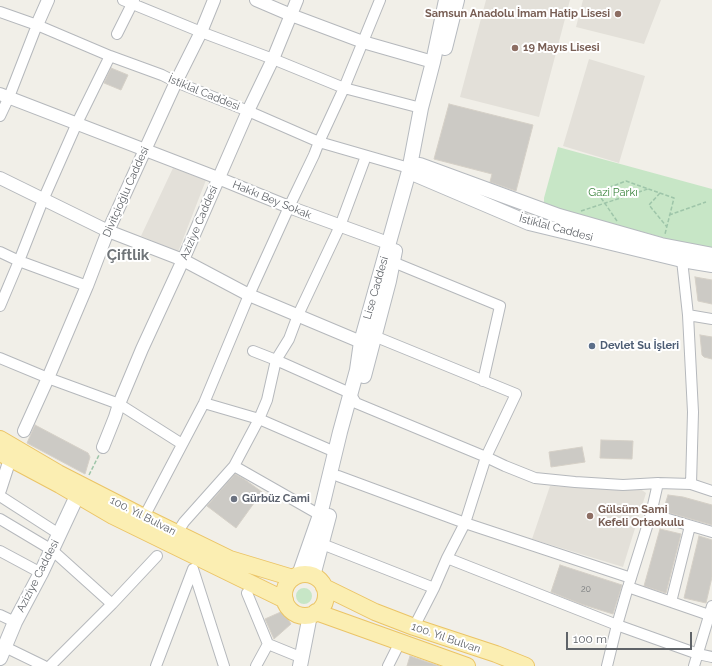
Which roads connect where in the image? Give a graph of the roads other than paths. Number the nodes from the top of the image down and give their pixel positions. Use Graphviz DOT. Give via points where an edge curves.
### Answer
graph roads {
  1 [pos="48,0"];
  2 [pos="123,0"];
  3 [pos="214,0"];
  4 [pos="256,0"];
  5 [pos="297,0"];
  6 [pos="380,0"];
  7 [pos="446,0"];
  8 [pos="457,0"];
  9 [pos="134,2"];
  10 [pos="0,12"];
  11 [pos="291,15"];
  12 [pos="37,25"];
  13 [pos="201,32"];
  14 [pos="117,34"];
  15 [pos="363,42"];
  16 [pos="110,56"];
  17 [pos="273,59"];
  18 [pos="433,62"];
  19 [pos="176,82"];
  20 [pos="344,88"];
  21 [pos="4,95"];
  22 [pos="420,108"];
  23 [pos="248,111"];
  24 [pos="0,116"];
  25 [pos="77,123"];
  26 [pos="319,142"];
  27 [pos="145,150"];
  28 [pos="366,156"];
  29 [pos="413,169"];
  30 [pos="0,178"];
  31 [pos="218,178"];
  32 [pos="43,200"];
  33 [pos="289,207"];
  34 [pos="340,226"];
  35 [pos="108,231"];
  36 [pos="388,243"];
  37 [pos="0,252"];
  38 [pos="712,255"];
  39 [pos="183,260"];
  40 [pos="682,260"];
  41 [pos="19,261"];
  42 [pos="393,262"];
  43 [pos="712,265"];
  44 [pos="87,286"];
  45 [pos="249,295"];
  46 [pos="0,306"];
  47 [pos="688,315"];
  48 [pos="298,316"];
  49 [pos="712,319"];
  50 [pos="374,336"];
  51 [pos="361,342"];
  52 [pos="252,351"];
  53 [pos="0,358"];
  54 [pos="276,360"];
  55 [pos="48,378"];
  56 [pos="483,380"];
  57 [pos="353,398"];
  58 [pos="204,403"];
  59 [pos="119,404"];
  60 [pos="259,419"];
  61 [pos="24,431"];
  62 [pos="0,439"];
  63 [pos="182,444"];
  64 [pos="103,447"];
  65 [pos="335,452"];
  66 [pos="5,456"];
  67 [pos="486,457"];
  68 [pos="234,466"];
  69 [pos="338,476"];
  70 [pos="658,483"];
  71 [pos="691,484"];
  72 [pos="0,490"];
  73 [pos="80,490"];
  74 [pos="712,491"];
  75 [pos="0,496"];
  76 [pos="651,514"];
  77 [pos="320,515"];
  78 [pos="144,517"];
  79 [pos="0,519"];
  80 [pos="465,523"];
  81 [pos="690,526"];
  82 [pos="712,532"];
  83 [pos="177,533"];
  84 [pos="59,534"];
  85 [pos="322,544"];
  86 [pos="52,550"];
  87 [pos="0,552"];
  88 [pos="157,556"];
  89 [pos="447,558"];
  90 [pos="41,573"];
  91 [pos="631,578"];
  92 [pos="307,579"];
  93 [pos="434,588"];
  94 [pos="628,588"];
  95 [pos="247,593"];
  96 [pos="285,600"];
  97 [pos="671,602"];
  98 [pos="112,604"];
  99 [pos="711,612"];
  100 [pos="309,614"];
  101 [pos="0,615"];
  102 [pos="15,622"];
  103 [pos="617,625"];
  104 [pos="414,627"];
  105 [pos="400,642"];
  106 [pos="268,644"];
  107 [pos="2,652"];
  108 [pos="698,654"];
  109 [pos="712,658"];
  110 [pos="296,662"];
  111 [pos="44,666"];
  112 [pos="50,666"];
  113 [pos="156,666"];
  114 [pos="224,666"];
  115 [pos="256,666"];
  116 [pos="388,666"];
  117 [pos="467,666"];
  118 [pos="526,666"];
  119 [pos="607,666"];
  120 [pos="694,666"];
  1 -- 12 [label="street"];
  2 -- 9 [label="street"];
  3 -- 13 [label="street, Divitçioğlu Caddesi"];
  4 -- 11 [label="street"];
  5 -- 11 [label="street, Aziziye Caddesi"];
  6 -- 15 [label="street"];
  7 -- 18 [label="main road, Lise Caddesi"];
  8 -- 29 [label="main road, Lise Caddesi"];
  9 -- 13 [label="street"];
  9 -- 14 [label="street"];
  10 -- 12 [label="street, İstiklal Caddesi"];
  11 -- 15 [label="street"];
  11 -- 17 [label="street, Aziziye Caddesi"];
  12 -- 16 [label="street, İstiklal Caddesi"];
  12 -- 21 [label="street"];
  13 -- 17 [label="street"];
  13 -- 19 [label="street, Divitçioğlu Caddesi"];
  15 -- 18 [label="street"];
  15 -- 20 [label="street"];
  16 -- 19 [label="street, İstiklal Caddesi"];
  16 -- 25 [label="street"];
  17 -- 20 [label="street"];
  17 -- 23 [label="street, Aziziye Caddesi"];
  18 -- 22 [label="main road, Lise Caddesi"];
  19 -- 23 [label="street, İstiklal Caddesi"];
  19 -- 27 [label="street, Divitçioğlu Caddesi"];
  20 -- 22 [label="street"];
  20 -- 26 [label="street"];
  21 -- 24 [label="street"];
  21 -- 25 [label="street, Hakkı Bey Sokak"];
  22 -- 29 [label="main road, Lise Caddesi"];
  23 -- 26 [label="street, İstiklal Caddesi"];
  23 -- 31 [label="street, Aziziye Caddesi"];
  25 -- 27 [label="street, Hakkı Bey Sokak"];
  25 -- 32 [label="street"];
  26 -- 28 [label="street, İstiklal Caddesi"];
  26 -- 33 [label="street"];
  27 -- 31 [label="street, Hakkı Bey Sokak"];
  27 -- 35 [label="street, Divitçioğlu Caddesi"];
  28 -- 29 [label="street, İstiklal Caddesi"];
  28 -- 34 [label="street"];
  29 -- 36 [label="main road, Lise Caddesi"];
  29 -- 38 [label="main road, İstiklal Caddesi" via="434,171 559,216 661,245"];
  29 -- 40 [label="main road, İstiklal Caddesi" via="529,223"];
  29 -- 42 [label="main road, Lise Caddesi"];
  30 -- 32 [label="street"];
  31 -- 33 [label="street, Hakkı Bey Sokak"];
  31 -- 39 [label="street, Aziziye Caddesi"];
  32 -- 35 [label="street"];
  32 -- 41 [label="street"];
  33 -- 34 [label="street, Hakkı Bey Sokak"];
  33 -- 45 [label="street"];
  34 -- 36 [label="street, Hakkı Bey Sokak"];
  34 -- 48 [label="street"];
  35 -- 39 [label="street"];
  35 -- 44 [label="street, Divitçioğlu Caddesi"];
  36 -- 51 [label="main road, Lise Caddesi"];
  37 -- 41 [label="street"];
  39 -- 45 [label="street"];
  39 -- 59 [label="street, Aziziye Caddesi"];
  40 -- 43 [label="main road, İstiklal Caddesi"];
  40 -- 47 [label="street"];
  41 -- 44 [label="street"];
  41 -- 46 [label="street"];
  42 -- 50 [label="main road, Lise Caddesi"];
  42 -- 56 [label="street" via="500,306"];
  44 -- 55 [label="street, Divitçioğlu Caddesi"];
  45 -- 48 [label="street"];
  45 -- 58 [label="street"];
  47 -- 49 [label="street"];
  47 -- 71 [label="street" via="693,412"];
  48 -- 51 [label="street"];
  48 -- 54 [label="street"];
  50 -- 56 [label="street"];
  50 -- 57 [label="main road, Lise Caddesi"];
  51 -- 57 [label="main road, Lise Caddesi"];
  52 -- 54 [label="street"];
  53 -- 55 [label="street"];
  54 -- 57 [label="street"];
  54 -- 60 [label="street" via="267,400"];
  55 -- 59 [label="street"];
  55 -- 61 [label="street, Divitçioğlu Caddesi"];
  56 -- 67 [label="street" via="516,394"];
  57 -- 65 [label="main road, Lise Caddesi"];
  57 -- 67 [label="street"];
  57 -- 69 [label="main road, Lise Caddesi"];
  58 -- 60 [label="street"];
  58 -- 63 [label="street"];
  59 -- 63 [label="street"];
  59 -- 64 [label="street, Aziziye Caddesi"];
  60 -- 65 [label="street"];
  60 -- 68 [label="street"];
  62 -- 73 [label="main road, 100. Yıl Bulvarı" via="58,473"];
  63 -- 78 [label="street"];
  65 -- 77 [label="main road, Lise Caddesi"];
  66 -- 72 [label="street"];
  66 -- 73 [label="main road, 100. Yıl Bulvarı"];
  67 -- 70 [label="street" via="535,478 623,485"];
  67 -- 80 [label="street"];
  68 -- 77 [label="street"];
  68 -- 83 [label="street"];
  69 -- 80 [label="street"];
  69 -- 85 [label="main road, Lise Caddesi"];
  70 -- 71 [label="street"];
  70 -- 76 [label="street"];
  71 -- 74 [label="street"];
  73 -- 78 [label="main road, 100. Yıl Bulvarı"];
  73 -- 84 [label="main road, Aziziye Caddesi"];
  73 -- 96 [label="main road, 100. Yıl Bulvarı" via="113,516"];
  75 -- 84 [label="street"];
  76 -- 81 [label="street"];
  76 -- 91 [label="street"];
  77 -- 92 [label="main road, Lise Caddesi"];
  78 -- 83 [label="main road, 100. Yıl Bulvarı"];
  79 -- 86 [label="street"];
  80 -- 89 [label="street"];
  80 -- 91 [label="street"];
  81 -- 82 [label="street"];
  81 -- 97 [label="street"];
  83 -- 92 [label="main road, 100. Yıl Bulvarı" via="230,559"];
  84 -- 86 [label="main road, Aziziye Caddesi"];
  85 -- 92 [label="main road, Lise Caddesi"];
  85 -- 93 [label="street"];
  86 -- 90 [label="main road, Aziziye Caddesi"];
  86 -- 98 [label="street"];
  87 -- 90 [label="street"];
  88 -- 98 [label="street"];
  89 -- 93 [label="street"];
  89 -- 103 [label="street"];
  90 -- 102 [label="main road, Aziziye Caddesi"];
  91 -- 94 [label="street"];
  92 -- 96 [label="main road" via="288,582"];
  92 -- 100 [label="main road" via="325,591 325,598 319,610"];
  92 -- 104 [label="main road, 100. Yıl Bulvarı" via="375,612"];
  93 -- 104 [label="street"];
  94 -- 97 [label="street"];
  94 -- 103 [label="street"];
  95 -- 106 [label="street"];
  96 -- 100 [label="main road" via="293,612"];
  97 -- 99 [label="street"];
  98 -- 112 [label="street"];
  99 -- 108 [label="street"];
  100 -- 105 [label="main road, 100. Yıl Bulvarı"];
  100 -- 110 [label="main road"];
  101 -- 102 [label="street"];
  102 -- 107 [label="main road, Aziziye Caddesi"];
  103 -- 108 [label="street"];
  103 -- 119 [label="street"];
  104 -- 118 [label="main road, 100. Yıl Bulvarı"];
  105 -- 116 [label="street"];
  105 -- 117 [label="main road, 100. Yıl Bulvarı"];
  106 -- 110 [label="street"];
  106 -- 115 [label="street"];
  107 -- 111 [label="street"];
  108 -- 109 [label="street"];
  108 -- 120 [label="street"];
  113 -- 114 [label="street" via="193,569"];
}
